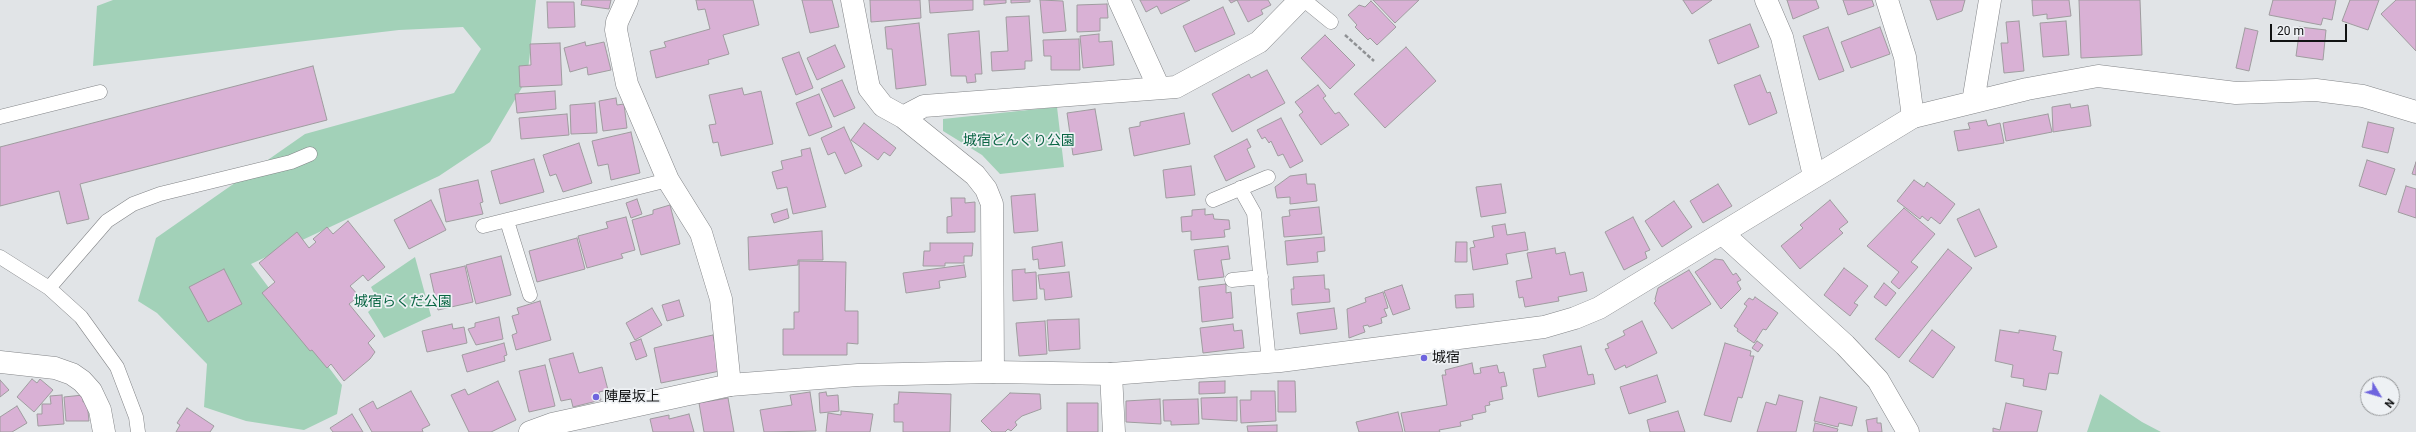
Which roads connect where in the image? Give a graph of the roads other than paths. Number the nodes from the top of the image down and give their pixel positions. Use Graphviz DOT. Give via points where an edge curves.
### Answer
graph roads {
  1 [pos="627,0"];
  2 [pos="852,0"];
  3 [pos="1119,0"];
  4 [pos="1300,0"];
  5 [pos="1766,0"];
  6 [pos="1887,0"];
  7 [pos="1990,0"];
  8 [pos="1331,22"];
  9 [pos="1160,88"];
  10 [pos="100,92"];
  11 [pos="1973,102"];
  12 [pos="2416,112"];
  13 [pos="0,117"];
  14 [pos="903,117"];
  15 [pos="1913,117"];
  16 [pos="310,154"];
  17 [pos="1814,176"];
  18 [pos="1268,177"];
  19 [pos="668,180"];
  20 [pos="1240,188"];
  21 [pos="1213,200"];
  22 [pos="507,221"];
  23 [pos="482,226"];
  24 [pos="1723,234"];
  25 [pos="0,257"];
  26 [pos="1260,277"];
  27 [pos="1232,280"];
  28 [pos="50,288"];
  29 [pos="530,295"];
  30 [pos="0,362"];
  31 [pos="1269,362"];
  32 [pos="993,372"];
  33 [pos="1111,374"];
  34 [pos="730,385"];
  35 [pos="104,432"];
  36 [pos="138,432"];
  37 [pos="530,432"];
  38 [pos="1114,432"];
  39 [pos="1908,432"];
  1 -- 19 [label="street" via="616,30 627,84"];
  2 -- 14 [label="street" via="869,88 883,106"];
  3 -- 9 [label="street"];
  4 -- 8 [label="lane"];
  4 -- 9 [label="street" via="1259,42 1176,87"];
  5 -- 17 [label="street" via="1782,38"];
  6 -- 15 [label="street" via="1905,57"];
  7 -- 11 [label="street"];
  9 -- 14 [label="street" via="924,106"];
  10 -- 13 [label="lane"];
  11 -- 12 [label="street" via="2098,76 2236,93 2316,90 2363,96"];
  11 -- 15 [label="street"];
  14 -- 32 [label="street" via="975,175 986,189 992,204"];
  15 -- 17 [label="street"];
  16 -- 28 [label="lane" via="291,162 160,194 133,204 107,221"];
  17 -- 24 [label="street"];
  18 -- 20 [label="lane"];
  19 -- 22 [label="lane"];
  19 -- 34 [label="street" via="701,233 717,284 721,299"];
  20 -- 21 [label="lane"];
  20 -- 26 [label="lane" via="1254,213"];
  22 -- 23 [label="lane"];
  22 -- 29 [label="lane"];
  24 -- 31 [label="street" via="1599,308 1576,318 1544,327"];
  24 -- 39 [label="street" via="1869,370 1878,380"];
  25 -- 28 [label="lane"];
  26 -- 27 [label="lane"];
  26 -- 31 [label="lane"];
  28 -- 36 [label="lane" via="81,317 117,366 136,417"];
  30 -- 35 [label="street" via="55,368 72,374 91,391 100,410"];
  31 -- 33 [label="street"];
  32 -- 33 [label="street"];
  32 -- 34 [label="street" via="858,375"];
  33 -- 38 [label="street"];
  34 -- 37 [label="street" via="552,424"];
}
